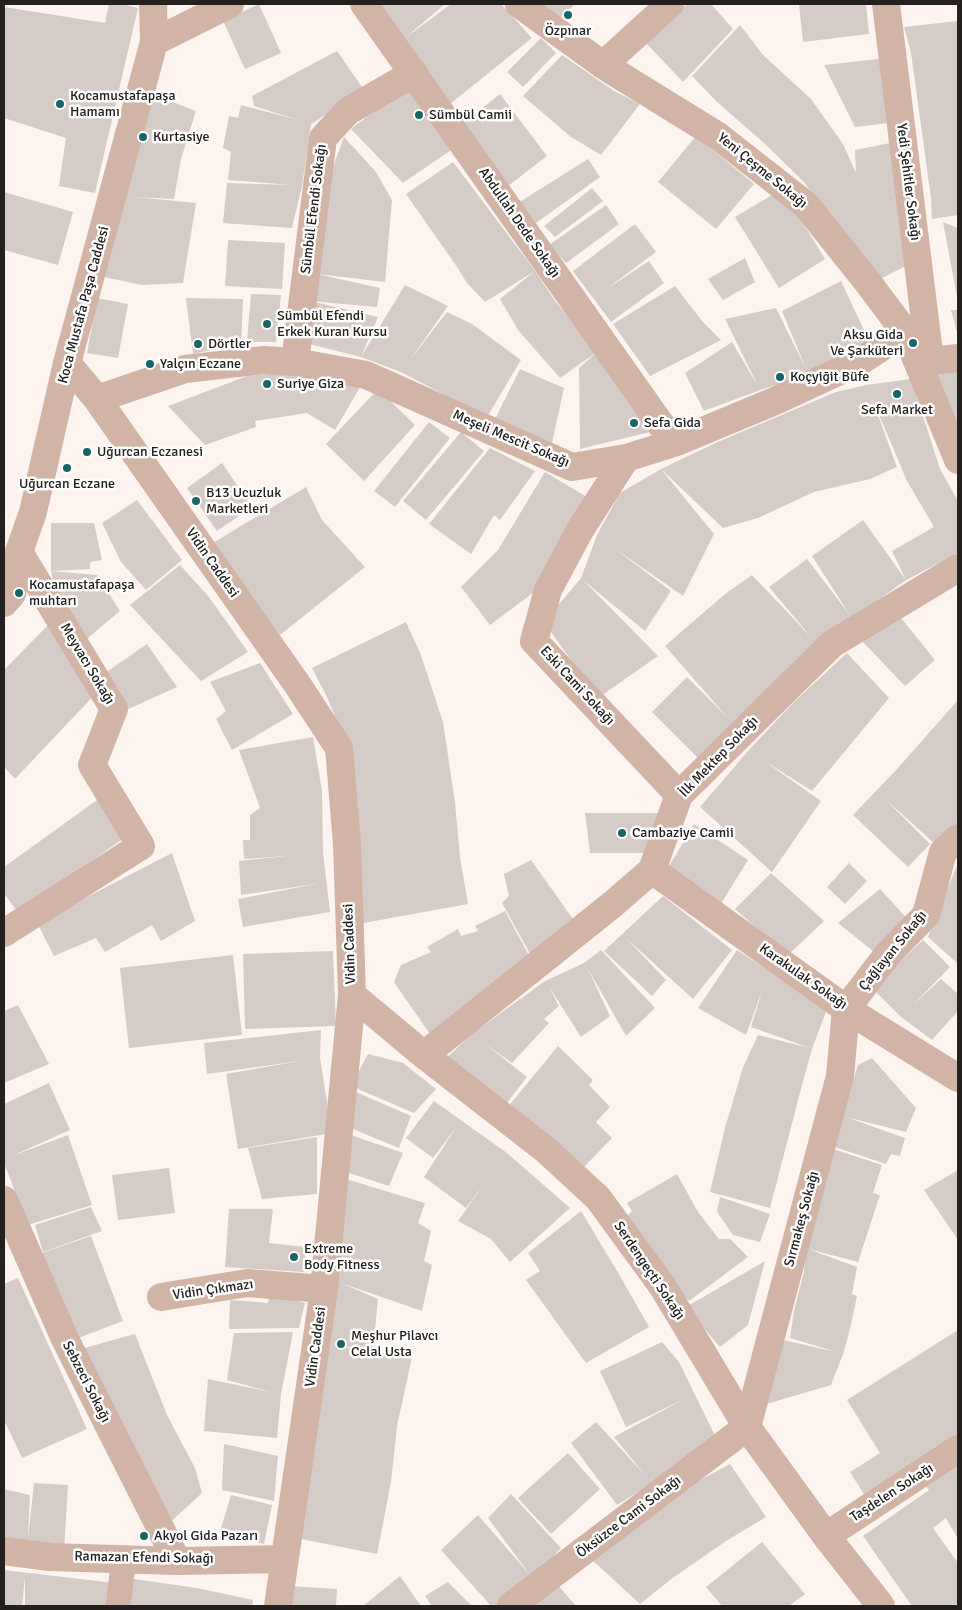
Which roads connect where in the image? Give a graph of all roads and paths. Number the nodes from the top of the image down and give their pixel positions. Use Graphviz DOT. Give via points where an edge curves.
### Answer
graph roads {
  1 [pos="153,4"];
  2 [pos="230,4"];
  3 [pos="364,4"];
  4 [pos="519,4"];
  5 [pos="670,4"];
  6 [pos="886,4"];
  7 [pos="154,42"];
  8 [pos="603,65"];
  9 [pos="414,74"];
  10 [pos="905,332"];
  11 [pos="958,358"];
  12 [pos="930,360"];
  13 [pos="295,362"];
  14 [pos="68,363"];
  15 [pos="97,399"];
  16 [pos="674,443"];
  17 [pos="626,458"];
  18 [pos="958,460"];
  19 [pos="19,552"];
  20 [pos="958,568"];
  21 [pos="4,604"];
  22 [pos="678,795"];
  23 [pos="958,838"];
  24 [pos="652,870"];
  25 [pos="4,933"];
  26 [pos="352,995"];
  27 [pos="846,1009"];
  28 [pos="424,1055"];
  29 [pos="958,1078"];
  30 [pos="4,1200"];
  31 [pos="324,1289"];
  32 [pos="161,1297"];
  33 [pos="747,1427"];
  34 [pos="958,1449"];
  35 [pos="826,1536"];
  36 [pos="4,1552"];
  37 [pos="124,1558"];
  38 [pos="284,1559"];
  39 [pos="177,1560"];
  40 [pos="873,1604"];
  41 [pos="118,1606"];
  42 [pos="278,1606"];
  43 [pos="511,1606"];
  1 -- 7 [label="street, Koca Mustafa Paşa Caddesi"];
  2 -- 7 [label="street"];
  3 -- 9 [label="street, Abdullah Dede Sokağı"];
  4 -- 8 [label="street, Yeni Çeşme Sokağı"];
  5 -- 8 [label="street"];
  6 -- 12 [label="street, Yedi Şehitler Sokağı"];
  7 -- 14 [label="street, Koca Mustafa Paşa Caddesi"];
  8 -- 10 [label="street, Yeni Çeşme Sokağı" via="718,136 806,205"];
  9 -- 13 [label="street, Sümbül Efendi Sokağı" via="348,111 323,138"];
  9 -- 16 [label="street, Abdullah Dede Sokağı"];
  10 -- 12 [label="street"];
  10 -- 16 [label="street, Meşeli Mescit Sokağı" via="859,362"];
  10 -- 18 [label="street, Yeni Çeşme Sokağı"];
  11 -- 12 [label="street"];
  13 -- 15 [label="street, Meşeli Mescit Sokağı" via="264,360 185,369"];
  13 -- 17 [label="street, Meşeli Mescit Sokağı" via="366,375 572,466"];
  14 -- 15 [label="street, Vidin Caddesi"];
  14 -- 19 [label="street, Koca Mustafa Paşa Caddesi" via="33,512"];
  15 -- 26 [label="street, Vidin Caddesi" via="339,748 347,844"];
  16 -- 17 [label="street, Meşeli Mescit Sokağı"];
  17 -- 22 [label="street, Eski Cami Sokağı" via="580,530 548,590 534,641"];
  19 -- 21 [label="street, Koca Mustafa Paşa Caddesi" via="12,594"];
  19 -- 25 [label="street, Meyvacı Sokağı" via="114,709 92,765 141,846"];
  20 -- 22 [label="street, İlk Mektep Sokağı" via="832,644"];
  22 -- 24 [label="street, İlk Mektep Sokağı"];
  23 -- 27 [label="street, Çağlayan Sokağı" via="943,852 926,915 888,954"];
  24 -- 27 [label="street, Karakulak Sokağı"];
  24 -- 28 [label="street, İlk Mektep Sokağı"];
  26 -- 28 [label="street, Serdengeçti Sokağı"];
  26 -- 31 [label="street, Vidin Caddesi"];
  27 -- 29 [label="street, Karakulak Sokağı"];
  27 -- 33 [label="street, Sırmakeş Sokağı" via="840,1076"];
  28 -- 33 [label="street, Serdengeçti Sokağı" via="546,1150 598,1198 663,1287"];
  30 -- 39 [label="street, Sebzeci Sokağı" via="65,1340"];
  31 -- 32 [label="street, Vidin Çıkmazı" via="247,1283"];
  31 -- 38 [label="street, Vidin Caddesi"];
  33 -- 35 [label="street, Serdengeçti Sokağı"];
  33 -- 43 [label="street, Öksüzce Cami Sokağı"];
  34 -- 35 [label="street, Taşdelen Sokağı"];
  35 -- 40 [label="street, Serdengeçti Sokağı"];
  36 -- 37 [label="street, Ramazan Efendi Sokağı" via="50,1557"];
  37 -- 39 [label="street, Ramazan Efendi Sokağı"];
  37 -- 41 [label="street"];
  38 -- 39 [label="street, Ramazan Efendi Sokağı"];
  38 -- 42 [label="street, Vidin Caddesi"];
}
